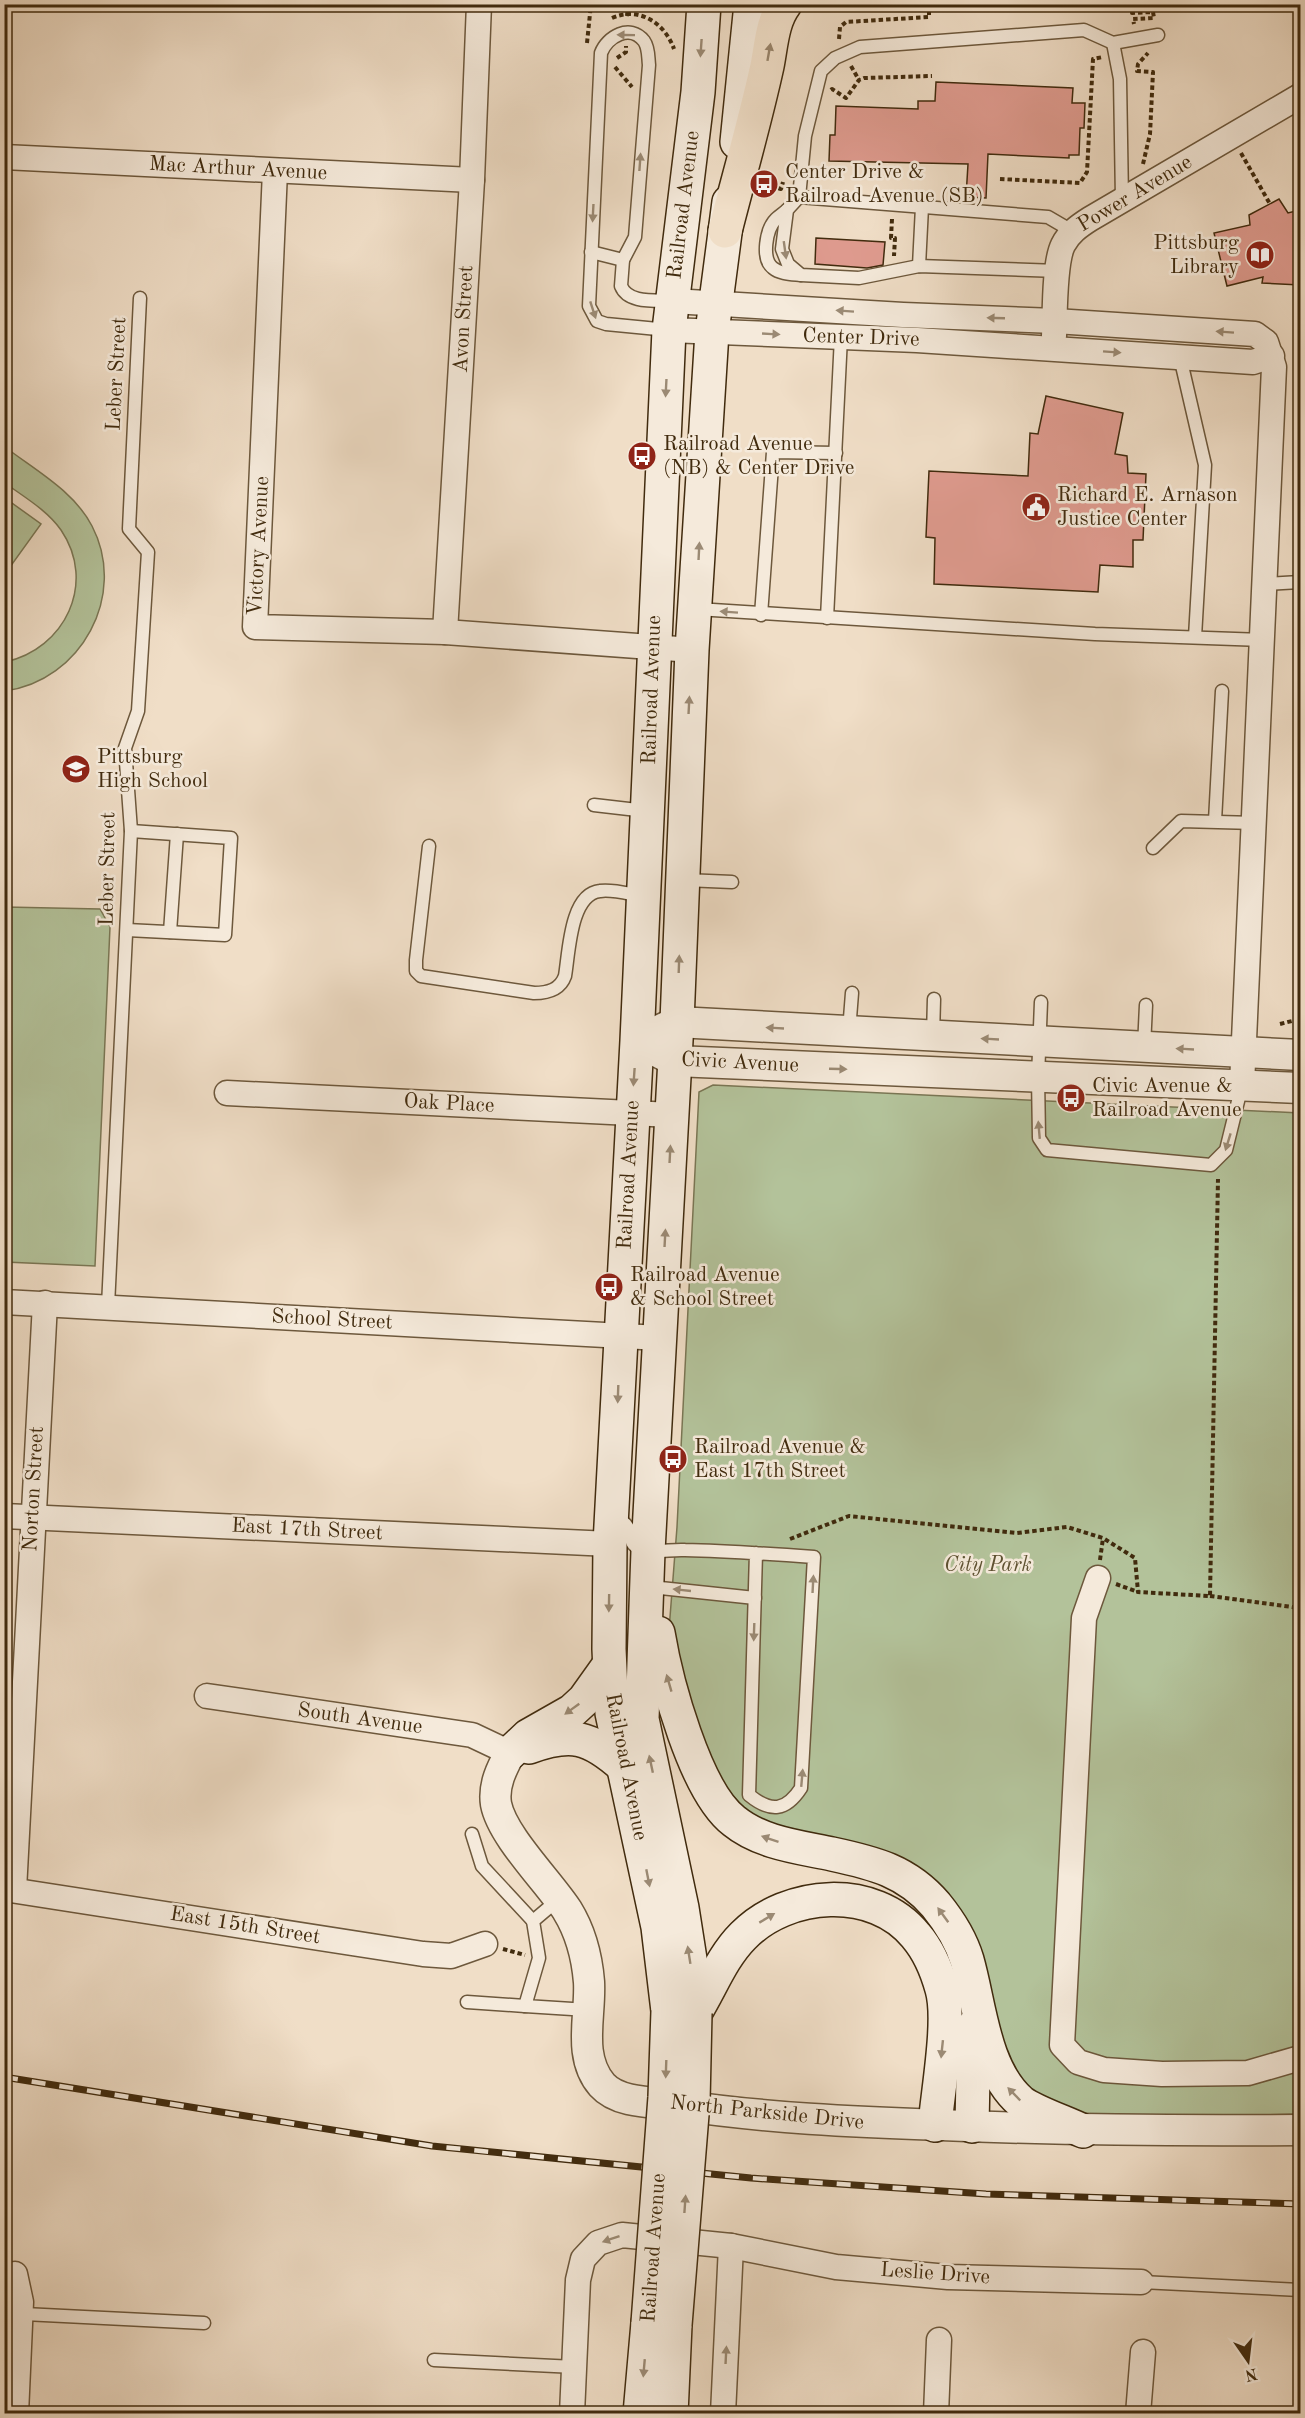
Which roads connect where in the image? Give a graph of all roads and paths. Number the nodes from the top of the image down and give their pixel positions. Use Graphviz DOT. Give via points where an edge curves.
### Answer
graph roads {
  1 [pos="479,4"];
  2 [pos="628,4"];
  3 [pos="704,4"];
  4 [pos="751,4"];
  5 [pos="785,4"];
  6 [pos="821,4"];
  7 [pos="863,4"];
  8 [pos="929,4"];
  9 [pos="1132,4"];
  10 [pos="627,18"];
  11 [pos="1134,24"];
  12 [pos="1158,35"];
  13 [pos="1113,42"];
  14 [pos="839,43"];
  15 [pos="1151,51"];
  16 [pos="1103,57"];
  17 [pos="850,63"];
  18 [pos="932,76"];
  19 [pos="859,80"];
  20 [pos="829,94"];
  21 [pos="1300,99"];
  22 [pos="4,157"];
  23 [pos="1245,161"];
  24 [pos="1143,167"];
  25 [pos="275,171"];
  26 [pos="1000,178"];
  27 [pos="787,179"];
  28 [pos="472,180"];
  29 [pos="761,183"];
  30 [pos="799,197"];
  31 [pos="1122,200"];
  32 [pos="1270,204"];
  33 [pos="893,205"];
  34 [pos="922,207"];
  35 [pos="788,210"];
  36 [pos="725,231"];
  37 [pos="1072,231"];
  38 [pos="591,252"];
  39 [pos="623,260"];
  40 [pos="919,266"];
  41 [pos="892,271"];
  42 [pos="1058,271"];
  43 [pos="801,275"];
  44 [pos="140,298"];
  45 [pos="671,316"];
  46 [pos="714,317"];
  47 [pos="1055,321"];
  48 [pos="841,337"];
  49 [pos="1054,348"];
  50 [pos="1272,356"];
  51 [pos="1180,357"];
  52 [pos="836,453"];
  53 [pos="1300,582"];
  54 [pos="1266,584"];
  55 [pos="696,609"];
  56 [pos="762,615"];
  57 [pos="827,618"];
  58 [pos="445,633"];
  59 [pos="1195,638"];
  60 [pos="1263,640"];
  61 [pos="653,646"];
  62 [pos="692,650"];
  63 [pos="1222,691"];
  64 [pos="594,805"];
  65 [pos="647,812"];
  66 [pos="1215,821"];
  67 [pos="1255,823"];
  68 [pos="131,831"];
  69 [pos="177,834"];
  70 [pos="429,846"];
  71 [pos="1153,848"];
  72 [pos="682,880"];
  73 [pos="732,882"];
  74 [pos="644,896"];
  75 [pos="127,930"];
  76 [pos="170,932"];
  77 [pos="852,993"];
  78 [pos="934,999"];
  79 [pos="1041,1002"];
  80 [pos="1146,1005"];
  81 [pos="1300,1019"];
  82 [pos="677,1022"];
  83 [pos="1280,1024"];
  84 [pos="849,1032"];
  85 [pos="933,1036"];
  86 [pos="637,1041"];
  87 [pos="1040,1041"];
  88 [pos="1144,1047"];
  89 [pos="1244,1052"];
  90 [pos="1300,1054"];
  91 [pos="675,1062"];
  92 [pos="1038,1077"];
  93 [pos="1242,1085"];
  94 [pos="1300,1088"];
  95 [pos="227,1093"];
  96 [pos="631,1112"];
  97 [pos="672,1115"];
  98 [pos="1218,1158"];
  99 [pos="4,1302"];
  100 [pos="45,1304"];
  101 [pos="108,1306"];
  102 [pos="620,1336"];
  103 [pos="660,1338"];
  104 [pos="4,1516"];
  105 [pos="32,1518"];
  106 [pos="611,1531"];
  107 [pos="756,1553"];
  108 [pos="649,1567"];
  109 [pos="1098,1578"];
  110 [pos="1210,1596"];
  111 [pos="755,1598"];
  112 [pos="1300,1608"];
  113 [pos="609,1665"];
  114 [pos="207,1696"];
  115 [pos="14,1710"];
  116 [pos="510,1753"];
  117 [pos="623,1766"];
  118 [pos="472,1834"];
  119 [pos="9,1890"];
  120 [pos="560,1898"];
  121 [pos="533,1921"];
  122 [pos="485,1944"];
  123 [pos="975,1999"];
  124 [pos="467,2002"];
  125 [pos="525,2006"];
  126 [pos="588,2010"];
  127 [pos="682,2012"];
  128 [pos="1300,2058"];
  129 [pos="935,2125"];
  130 [pos="972,2126"];
  131 [pos="1300,2130"];
  132 [pos="1083,2131"];
  133 [pos="732,2246"];
  134 [pos="15,2274"];
  135 [pos="1141,2282"];
  136 [pos="1300,2290"];
  137 [pos="13,2313"];
  138 [pos="204,2324"];
  139 [pos="662,2324"];
  140 [pos="939,2340"];
  141 [pos="1143,2352"];
  142 [pos="434,2360"];
  143 [pos="575,2367"];
  144 [pos="16,2414"];
  145 [pos="572,2414"];
  146 [pos="640,2414"];
  147 [pos="671,2414"];
  148 [pos="723,2414"];
  149 [pos="936,2414"];
  150 [pos="1138,2414"];
  1 -- 28 [label="street, Avon Street"];
  2 -- 10 [label="path"];
  3 -- 45 [label="main road, Railroad Avenue, one-way" via="698,92"];
  4 -- 36 [label="main road, Railroad Avenue"];
  36 -- 5 [label="highway, one-way" via="772,37"];
  6 -- 7 [label="path"];
  8 -- 14 [label="path" via="929,17 846,22 840,27"];
  9 -- 11 [label="path" via="1132,13 1153,12 1154,18 1133,19"];
  12 -- 13 [label="lane"];
  13 -- 30 [label="lane" via="1084,30 860,47 835,58 821,71 806,136"];
  13 -- 31 [label="lane" via="1120,79"];
  15 -- 24 [label="path" via="1137,70 1153,72 1150,134"];
  16 -- 26 [label="path" via="1093,59 1087,172 1080,183"];
  17 -- 19 [label="path"];
  18 -- 19 [label="path"];
  19 -- 20 [label="path" via="846,98 832,89"];
  21 -- 31 [label="street, Power Avenue"];
  22 -- 25 [label="street, Mac Arthur Avenue"];
  23 -- 32 [label="path"];
  25 -- 28 [label="street, Mac Arthur Avenue"];
  25 -- 58 [label="street, Victory Avenue" via="255,627"];
  27 -- 29 [label="path" via="783,178 781,189"];
  28 -- 58 [label="street, Avon Street"];
  30 -- 33 [label="lane"];
  30 -- 35 [label="lane"];
  31 -- 37 [label="street, Power Avenue"];
  33 -- 34 [label="lane"];
  33 -- 41 [label="path"];
  34 -- 37 [label="lane" via="1048,217"];
  34 -- 40 [label="lane"];
  35 -- 43 [label="lane, one-way" via="782,249 788,264"];
  35 -- 43 [label="lane" via="770,230 766,243 768,262 774,270"];
  36 -- 46 [label="main road, Railroad Avenue"];
  37 -- 42 [label="street, Power Avenue" via="1062,247"];
  38 -- 39 [label="lane"];
  39 -- 38 [label="lane, one-way" via="635,237 649,65 648,50 634,34 612,36 601,53"];
  38 -- 45 [label="lane, one-way" via="590,306 597,321 615,326"];
  39 -- 45 [label="lane" via="623,291"];
  40 -- 41 [label="lane"];
  40 -- 42 [label="lane"];
  41 -- 43 [label="lane" via="859,278"];
  42 -- 47 [label="street, Power Avenue"];
  44 -- 68 [label="lane, Leber Street" via="129,530 148,552 138,711 125,748"];
  45 -- 46 [label="street, Center Drive"];
  45 -- 61 [label="main road, Railroad Avenue, one-way"];
  47 -- 46 [label="street, Center Drive, one-way" via="903,315"];
  46 -- 48 [label="street, Center Drive, one-way"];
  55 -- 46 [label="main road, Railroad Avenue, one-way"];
  47 -- 49 [label="street, Power Avenue"];
  50 -- 47 [label="street, Center Drive, one-way" via="1266,342 1255,334"];
  48 -- 49 [label="street, Center Drive"];
  48 -- 52 [label="lane"];
  49 -- 51 [label="street, Center Drive, one-way"];
  50 -- 51 [label="street, Center Drive" via="1253,362"];
  50 -- 54 [label="street"];
  51 -- 59 [label="lane" via="1205,465"];
  52 -- 56 [label="lane" via="773,452"];
  52 -- 57 [label="lane"];
  53 -- 54 [label="lane"];
  54 -- 60 [label="street"];
  56 -- 55 [label="lane, one-way"];
  55 -- 62 [label="main road, Railroad Avenue"];
  56 -- 57 [label="lane"];
  57 -- 59 [label="lane"];
  58 -- 61 [label="street, Victory Avenue"];
  59 -- 60 [label="lane"];
  60 -- 67 [label="street"];
  61 -- 62 [label="street, Victory Avenue"];
  61 -- 65 [label="main road, Railroad Avenue"];
  72 -- 62 [label="main road, Railroad Avenue, one-way"];
  63 -- 66 [label="lane"];
  64 -- 65 [label="lane"];
  65 -- 74 [label="main road, Railroad Avenue"];
  66 -- 67 [label="lane"];
  66 -- 71 [label="lane" via="1181,821"];
  67 -- 89 [label="street"];
  68 -- 69 [label="lane"];
  68 -- 75 [label="lane, Leber Street"];
  69 -- 76 [label="lane"];
  69 -- 76 [label="lane" via="231,838 225,935"];
  70 -- 74 [label="lane" via="416,960 416,971 421,976 549,992 566,976 581,903 601,890"];
  72 -- 73 [label="lane"];
  82 -- 72 [label="main road, Railroad Avenue, one-way"];
  74 -- 86 [label="main road, Railroad Avenue"];
  75 -- 76 [label="lane"];
  75 -- 101 [label="lane, Leber Street"];
  77 -- 84 [label="lane"];
  78 -- 85 [label="lane"];
  79 -- 87 [label="lane"];
  80 -- 88 [label="lane"];
  81 -- 83 [label="path"];
  84 -- 82 [label="street, Civic Avenue, one-way"];
  82 -- 86 [label="street, Civic Avenue"];
  82 -- 91 [label="main road, Railroad Avenue"];
  84 -- 85 [label="street, Civic Avenue"];
  87 -- 85 [label="street, Civic Avenue, one-way"];
  86 -- 91 [label="street, Civic Avenue"];
  86 -- 96 [label="main road, Railroad Avenue, one-way"];
  87 -- 88 [label="street, Civic Avenue"];
  87 -- 92 [label="lane"];
  89 -- 88 [label="street, Civic Avenue, one-way"];
  89 -- 90 [label="street, Civic Avenue"];
  89 -- 93 [label="street"];
  91 -- 92 [label="street, Civic Avenue, one-way"];
  91 -- 97 [label="main road, Railroad Avenue"];
  92 -- 93 [label="street, Civic Avenue"];
  98 -- 92 [label="lane, one-way" via="1211,1165 1047,1150 1039,1138"];
  93 -- 94 [label="street, Civic Avenue"];
  93 -- 98 [label="lane, one-way" via="1226,1150"];
  95 -- 96 [label="street, Oak Place"];
  96 -- 97 [label="street, Oak Place"];
  96 -- 102 [label="main road, Railroad Avenue"];
  103 -- 97 [label="main road, Railroad Avenue, one-way"];
  98 -- 110 [label="path"];
  99 -- 100 [label="street, School Street"];
  100 -- 101 [label="street, School Street"];
  100 -- 105 [label="street, Norton Street"];
  101 -- 102 [label="street, School Street"];
  102 -- 103 [label="street, School Street"];
  102 -- 106 [label="main road, Railroad Avenue, one-way"];
  103 -- 108 [label="main road, Railroad Avenue"];
  104 -- 105 [label="street, East 17th Street"];
  105 -- 106 [label="street, East 17th Street"];
  105 -- 115 [label="street, Norton Street"];
  106 -- 108 [label="lane" via="626,1524 631,1542"];
  106 -- 113 [label="main road, Railroad Avenue, one-way"];
  107 -- 108 [label="lane" via="681,1550"];
  107 -- 110 [label="path" via="849,1516 1017,1533 1067,1527 1103,1538 1135,1558 1138,1592"];
  107 -- 111 [label="lane"];
  111 -- 107 [label="lane, one-way" via="749,1795 761,1805 774,1808 792,1802 801,1788 814,1557"];
  111 -- 108 [label="lane, one-way"];
  123 -- 108 [label="main road, one-way" via="960,1941 917,1885 891,1869 758,1835 733,1821 714,1798 696,1763 668,1685"];
  127 -- 108 [label="main road, Railroad Avenue, one-way" via="682,1908 642,1719"];
  109 -- 128 [label="street" via="1084,1618 1062,2045 1078,2062 1104,2070 1162,2074 1248,2073"];
  110 -- 112 [label="path"];
  113 -- 116 [label="main road, one-way" via="572,1711 528,1736"];
  113 -- 117 [label="main road, Railroad Avenue" via="612,1713"];
  114 -- 116 [label="street, South Avenue" via="472,1735"];
  115 -- 119 [label="street, Norton Street"];
  116 -- 117 [label="main road" via="553,1739 571,1738 607,1752"];
  116 -- 120 [label="street, North Parkside Drive" via="500,1773 496,1803 504,1827"];
  117 -- 127 [label="main road, Railroad Avenue, one-way" via="658,1927"];
  118 -- 121 [label="lane" via="482,1866"];
  119 -- 122 [label="street, East 15th Street" via="423,1954 451,1956"];
  120 -- 121 [label="lane"];
  120 -- 126 [label="street, North Parkside Drive" via="582,1943 589,1983"];
  121 -- 125 [label="lane" via="539,1958"];
  123 -- 130 [label="main road"];
  132 -- 123 [label="main road, one-way" via="1023,2103 1006,2086 996,2069"];
  124 -- 125 [label="lane"];
  125 -- 126 [label="lane"];
  126 -- 129 [label="street, North Parkside Drive" via="587,2052 593,2070 608,2091 618,2096 734,2114"];
  127 -- 129 [label="main road, one-way" via="716,1977 732,1949 770,1916 812,1900 861,1902 882,1910 915,1935 943,1990 945,2015"];
  127 -- 139 [label="main road, Railroad Avenue, bridge" via="665,2097"];
  129 -- 130 [label="street, North Parkside Drive"];
  130 -- 132 [label="street, North Parkside Drive"];
  131 -- 132 [label="street, North Parkside Drive"];
  133 -- 135 [label="street, Leslie Drive" via="836,2267 948,2277"];
  133 -- 143 [label="street, Leslie Drive, one-way" via="622,2235 598,2243 583,2259 578,2280"];
  148 -- 133 [label="street, one-way"];
  134 -- 137 [label="street" via="20,2289"];
  135 -- 136 [label="lane"];
  137 -- 138 [label="lane"];
  137 -- 144 [label="street"];
  139 -- 146 [label="main road, Railroad Avenue, one-way"];
  139 -- 147 [label="main road, Railroad Avenue"];
  140 -- 149 [label="street"];
  141 -- 150 [label="street"];
  142 -- 143 [label="lane"];
  143 -- 145 [label="street, Leslie Drive"];
}
